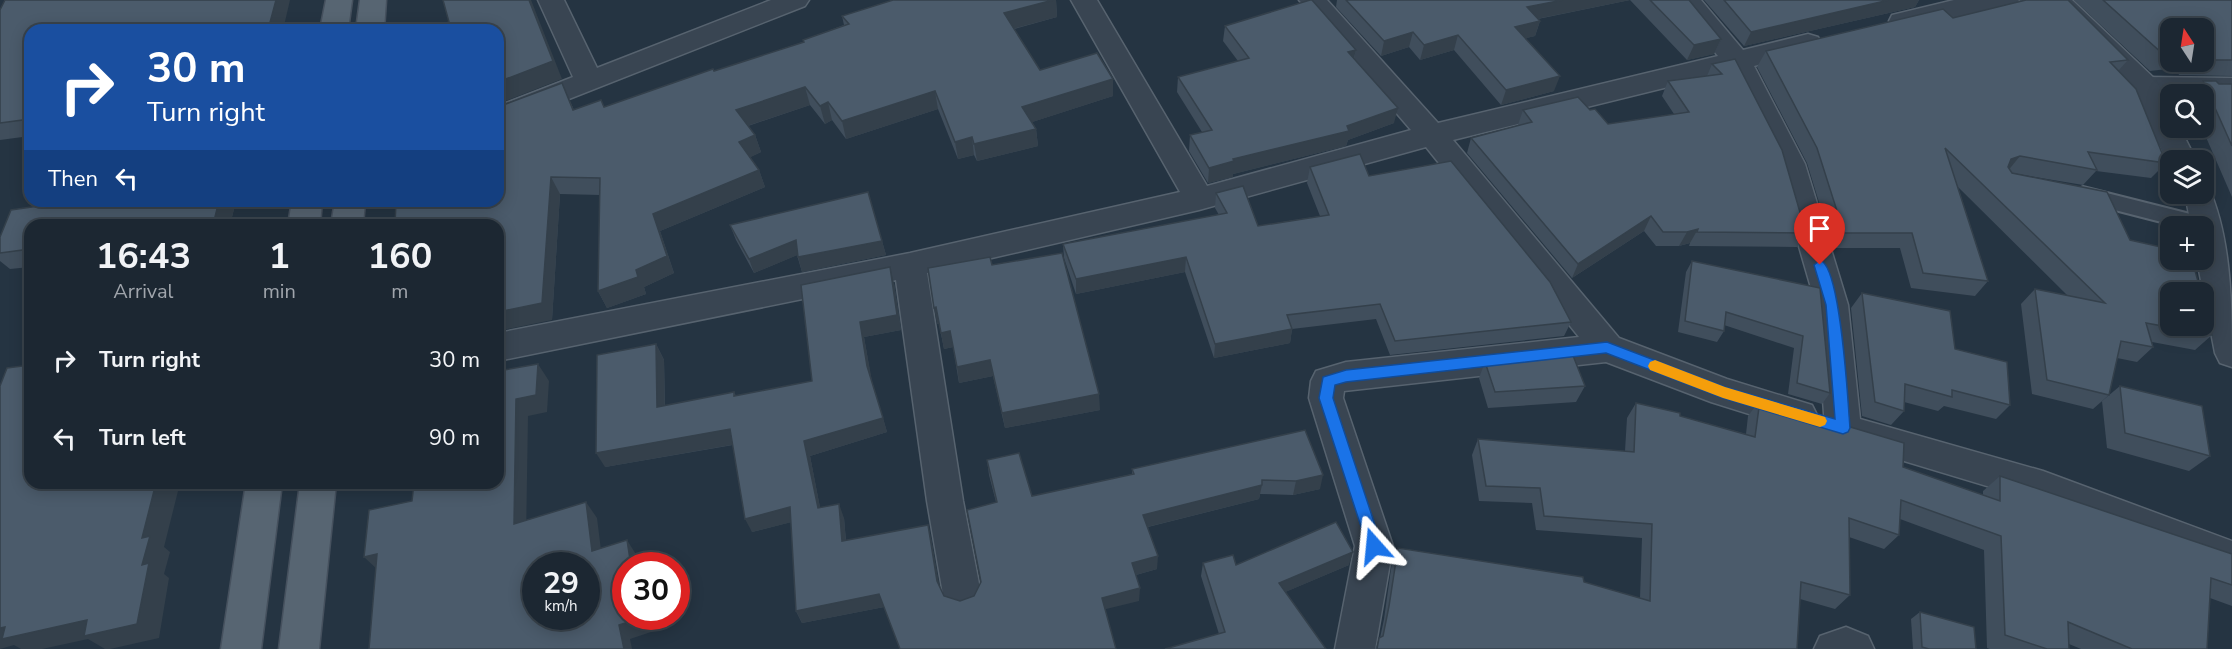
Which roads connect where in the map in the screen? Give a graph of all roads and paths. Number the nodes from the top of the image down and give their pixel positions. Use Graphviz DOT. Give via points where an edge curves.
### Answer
graph roads {
  1 [pos="339,0"];
  2 [pos="373,0"];
  3 [pos="551,0"];
  4 [pos="796,0"];
  5 [pos="1084,0"];
  6 [pos="1312,0"];
  7 [pos="1686,0"];
  8 [pos="2006,0"];
  9 [pos="2056,0"];
  10 [pos="335,24"];
  11 [pos="371,24"];
  12 [pos="1873,28"];
  13 [pos="1839,36"];
  14 [pos="1737,60"];
  15 [pos="589,81"];
  16 [pos="2146,87"];
  17 [pos="2232,88"];
  18 [pos="504,115"];
  19 [pos="1432,135"];
  20 [pos="2176,150"];
  21 [pos="2060,191"];
  22 [pos="1199,199"];
  23 [pos="2209,208"];
  24 [pos="910,265"];
  25 [pos="504,346"];
  26 [pos="1607,348"];
  27 [pos="2232,353"];
  28 [pos="1843,428"];
  29 [pos="263,489"];
  30 [pos="317,489"];
  31 [pos="2232,558"];
  32 [pos="962,594"];
  33 [pos="241,649"];
  34 [pos="299,649"];
  35 [pos="1355,649"];
  36 [pos="1834,649"];
  37 [pos="1854,649"];
  1 -- 10 [label="main road"];
  2 -- 11 [label="main road"];
  3 -- 15 [label="street"];
  4 -- 15 [label="street"];
  5 -- 22 [label="street"];
  6 -- 19 [label="street"];
  7 -- 14 [label="street"];
  8 -- 12 [label="street"];
  9 -- 16 [label="street"];
  13 -- 14 [label="street"];
  14 -- 19 [label="street"];
  14 -- 28 [label="street" via="1790,164 1832,305"];
  15 -- 18 [label="street"];
  16 -- 17 [label="street"];
  16 -- 20 [label="street"];
  19 -- 22 [label="street"];
  19 -- 26 [label="street"];
  21 -- 23 [label="lane" via="2114,201"];
  22 -- 24 [label="street"];
  23 -- 27 [label="street"];
  24 -- 25 [label="street"];
  24 -- 32 [label="street"];
  26 -- 28 [label="street" via="1723,392"];
  26 -- 35 [label="street" via="1328,381 1326,398 1374,546"];
  28 -- 31 [label="street" via="2043,487"];
  29 -- 33 [label="main road"];
  30 -- 34 [label="main road"];
  36 -- 37 [label="street"];
}
